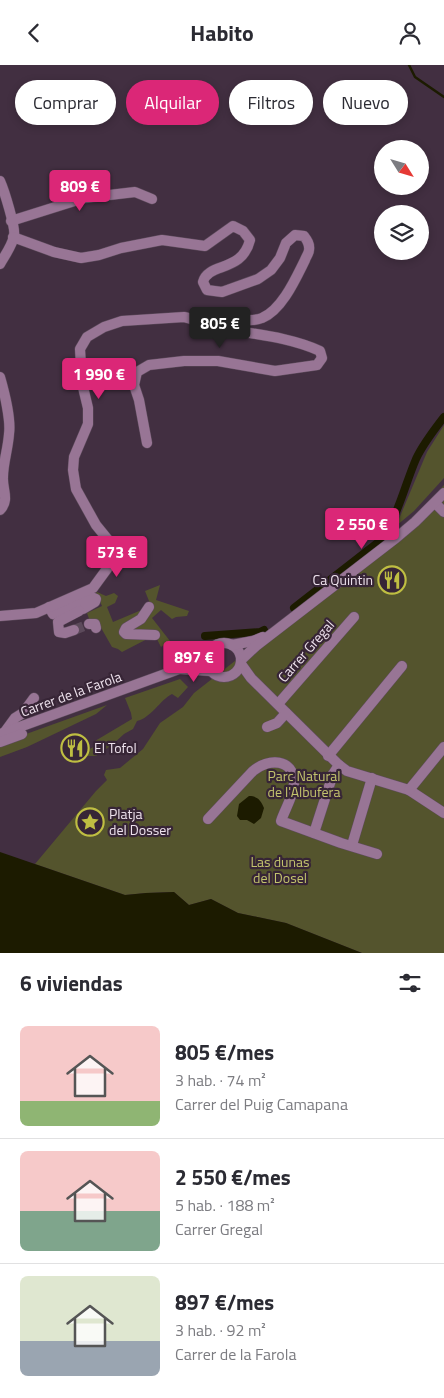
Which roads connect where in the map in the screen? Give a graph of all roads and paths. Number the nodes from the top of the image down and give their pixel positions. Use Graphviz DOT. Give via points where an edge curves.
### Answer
graph roads {
  1 [pos="0,181"];
  2 [pos="152,199"];
  3 [pos="11,221"];
  4 [pos="14,235"];
  5 [pos="0,264"];
  6 [pos="205,323"];
  7 [pos="0,377"];
  8 [pos="146,443"];
  9 [pos="444,493"];
  10 [pos="435,503"];
  11 [pos="0,510"];
  12 [pos="444,512"];
  13 [pos="49,607"];
  14 [pos="149,607"];
  15 [pos="0,616"];
  16 [pos="354,617"];
  17 [pos="74,630"];
  18 [pos="273,633"];
  19 [pos="155,635"];
  20 [pos="232,645"];
  21 [pos="208,653"];
  22 [pos="241,662"];
  23 [pos="402,666"];
  24 [pos="179,669"];
  25 [pos="210,671"];
  26 [pos="233,675"];
  27 [pos="251,678"];
  28 [pos="34,698"];
  29 [pos="278,704"];
  30 [pos="286,713"];
  31 [pos="267,727"];
  32 [pos="32,730"];
  33 [pos="1,736"];
  34 [pos="444,747"];
  35 [pos="328,756"];
  36 [pos="339,765"];
  37 [pos="372,778"];
  38 [pos="409,790"];
  39 [pos="444,813"];
  40 [pos="208,819"];
  41 [pos="314,833"];
  42 [pos="352,845"];
  43 [pos="377,854"];
  1 -- 3 [label="street"];
  2 -- 3 [label="street" via="135,192 84,198"];
  3 -- 4 [label="street"];
  4 -- 5 [label="street"];
  4 -- 6 [label="street" via="81,258 162,240 205,246 233,226 244,231 250,240 248,250 239,260 204,277 207,290 222,292 258,279 271,270 286,243 295,235 304,236 309,243 309,251 296,280 275,308 263,318 218,319"];
  6 -- 8 [label="street" via="304,344 320,351 322,359 317,365 275,371 218,361 149,365 137,372 134,385"];
  6 -- 13 [label="street" via="184,317 122,321 87,337 80,349 88,424 74,457 74,480 85,507 109,541 114,555 93,588"];
  7 -- 11 [label="street" via="10,433 2,480 6,494"];
  9 -- 10 [label="street"];
  10 -- 12 [label="street"];
  10 -- 18 [label="street" via="396,539"];
  13 -- 15 [label="street" via="36,613"];
  13 -- 17 [label="street" via="54,614 79,606 58,622 62,633"];
  14 -- 19 [label="street" via="141,619 126,627 124,632"];
  16 -- 29 [label="street, Carrer Gregal"];
  18 -- 20 [label="street"];
  18 -- 22 [label="street"];
  20 -- 21 [label="street" via="220,643"];
  20 -- 22 [label="street" via="239,651"];
  21 -- 24 [label="street"];
  21 -- 25 [label="street" via="206,662"];
  22 -- 26 [label="street"];
  22 -- 27 [label="street"];
  23 -- 35 [label="street"];
  24 -- 25 [label="street"];
  24 -- 33 [label="street, Carrer de la Farola"];
  25 -- 26 [label="street" via="223,678"];
  26 -- 27 [label="street"];
  27 -- 29 [label="street"];
  28 -- 33 [label="street"];
  29 -- 30 [label="street"];
  30 -- 31 [label="street" via="277,723"];
  30 -- 35 [label="street"];
  32 -- 33 [label="street"];
  34 -- 38 [label="street"];
  35 -- 36 [label="street"];
  36 -- 37 [label="street"];
  36 -- 41 [label="street"];
  37 -- 38 [label="street"];
  37 -- 42 [label="street"];
  38 -- 39 [label="street"];
  40 -- 41 [label="street" via="260,764 269,761 289,769 293,775 294,783 281,821"];
  41 -- 42 [label="street"];
  42 -- 43 [label="street"];
}
